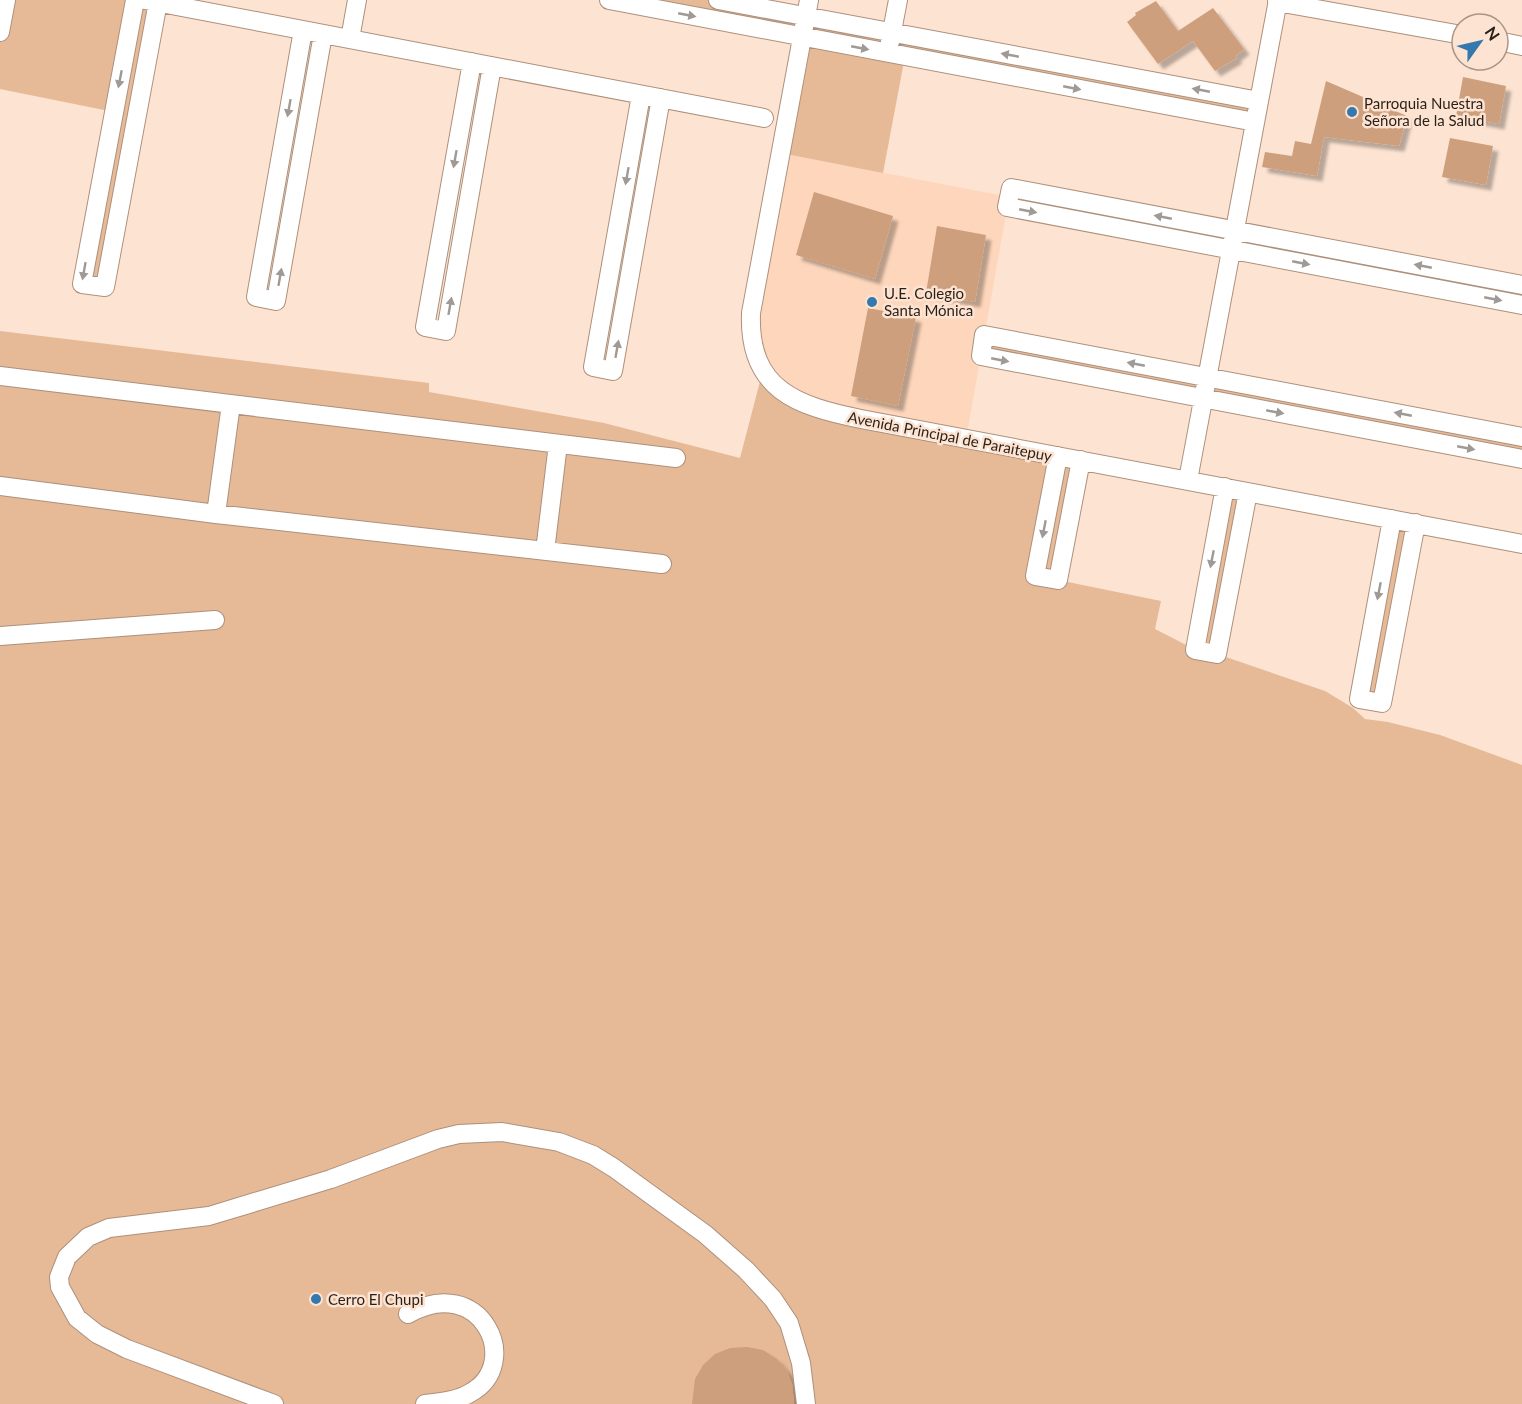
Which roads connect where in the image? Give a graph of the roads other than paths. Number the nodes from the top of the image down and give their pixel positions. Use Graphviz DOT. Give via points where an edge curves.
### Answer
graph roads {
  1 [pos="6,0"];
  2 [pos="135,0"];
  3 [pos="357,0"];
  4 [pos="609,0"];
  5 [pos="718,0"];
  6 [pos="898,0"];
  7 [pos="152,1"];
  8 [pos="1277,1"];
  9 [pos="808,8"];
  10 [pos="303,30"];
  11 [pos="0,32"];
  12 [pos="892,33"];
  13 [pos="1450,33"];
  14 [pos="323,34"];
  15 [pos="802,37"];
  16 [pos="350,39"];
  17 [pos="888,53"];
  18 [pos="1035,59"];
  19 [pos="472,62"];
  20 [pos="492,66"];
  21 [pos="1031,80"];
  22 [pos="641,95"];
  23 [pos="661,98"];
  24 [pos="1259,101"];
  25 [pos="764,118"];
  26 [pos="1255,122"];
  27 [pos="1234,231"];
  28 [pos="1231,250"];
  29 [pos="1522,285"];
  30 [pos="1522,305"];
  31 [pos="0,376"];
  32 [pos="1207,378"];
  33 [pos="1203,398"];
  34 [pos="231,404"];
  35 [pos="1522,437"];
  36 [pos="558,444"];
  37 [pos="1058,456"];
  38 [pos="676,458"];
  39 [pos="1522,459"];
  40 [pos="1081,460"];
  41 [pos="1188,480"];
  42 [pos="0,486"];
  43 [pos="1225,487"];
  44 [pos="1248,492"];
  45 [pos="216,514"];
  46 [pos="1392,519"];
  47 [pos="1416,523"];
  48 [pos="1522,544"];
  49 [pos="545,551"];
  50 [pos="662,564"];
  51 [pos="215,620"];
  52 [pos="0,636"];
  53 [pos="408,1314"];
  54 [pos="274,1404"];
  55 [pos="425,1404"];
  56 [pos="806,1404"];
  1 -- 11 [label="street"];
  2 -- 7 [label="street, one-way" via="82,284 105,287"];
  3 -- 16 [label="street"];
  4 -- 15 [label="street, one-way"];
  5 -- 9 [label="street"];
  6 -- 12 [label="street"];
  7 -- 10 [label="street"];
  8 -- 13 [label="street"];
  8 -- 24 [label="street"];
  9 -- 12 [label="street"];
  9 -- 15 [label="street, Avenida Principal de Paraitepuy"];
  10 -- 14 [label="street"];
  10 -- 14 [label="street, one-way" via="256,297 276,301"];
  12 -- 17 [label="street"];
  18 -- 12 [label="street, one-way"];
  14 -- 16 [label="street"];
  15 -- 17 [label="street, one-way"];
  15 -- 37 [label="street, Avenida Principal de Paraitepuy" via="752,313 752,345 763,370 782,391 814,409"];
  16 -- 19 [label="street"];
  17 -- 21 [label="street"];
  18 -- 21 [label="street"];
  24 -- 18 [label="street, one-way"];
  19 -- 20 [label="street"];
  19 -- 20 [label="street, one-way" via="425,327 446,331"];
  20 -- 22 [label="street"];
  21 -- 26 [label="street, one-way"];
  22 -- 23 [label="street"];
  22 -- 23 [label="street, one-way" via="593,367 613,371"];
  23 -- 25 [label="street"];
  24 -- 26 [label="street"];
  26 -- 27 [label="street"];
  27 -- 28 [label="street"];
  27 -- 28 [label="street, one-way" via="1011,188 1006,207"];
  29 -- 27 [label="street, one-way"];
  28 -- 30 [label="street, one-way"];
  28 -- 32 [label="street"];
  31 -- 34 [label="street"];
  32 -- 33 [label="street"];
  32 -- 33 [label="street, one-way" via="984,335 981,356"];
  35 -- 32 [label="street, one-way"];
  33 -- 39 [label="street, one-way"];
  33 -- 41 [label="street"];
  34 -- 36 [label="street"];
  34 -- 45 [label="street"];
  36 -- 38 [label="street"];
  36 -- 49 [label="street"];
  37 -- 40 [label="street, Avenida Principal de Paraitepuy"];
  37 -- 40 [label="street, one-way" via="1035,576 1058,580"];
  40 -- 41 [label="street, Avenida Principal de Paraitepuy"];
  41 -- 43 [label="street, Avenida Principal de Paraitepuy"];
  42 -- 45 [label="street"];
  43 -- 44 [label="street, Avenida Principal de Paraitepuy"];
  43 -- 44 [label="street, one-way" via="1195,650 1217,654"];
  44 -- 46 [label="street, Avenida Principal de Paraitepuy"];
  45 -- 49 [label="street"];
  46 -- 47 [label="street, Avenida Principal de Paraitepuy"];
  46 -- 47 [label="street, one-way" via="1359,699 1382,703"];
  47 -- 48 [label="street, Avenida Principal de Paraitepuy"];
  49 -- 50 [label="street"];
  51 -- 52 [label="street"];
  53 -- 55 [label="street" via="432,1302 456,1304 479,1317 492,1338 493,1363 480,1386 458,1399"];
  54 -- 56 [label="street" via="97,1334 77,1318 60,1287 59,1277 67,1257 88,1237 109,1228 209,1216 331,1179 438,1139 502,1131 541,1138 593,1155 705,1234 746,1269 789,1323 801,1363"];
}
